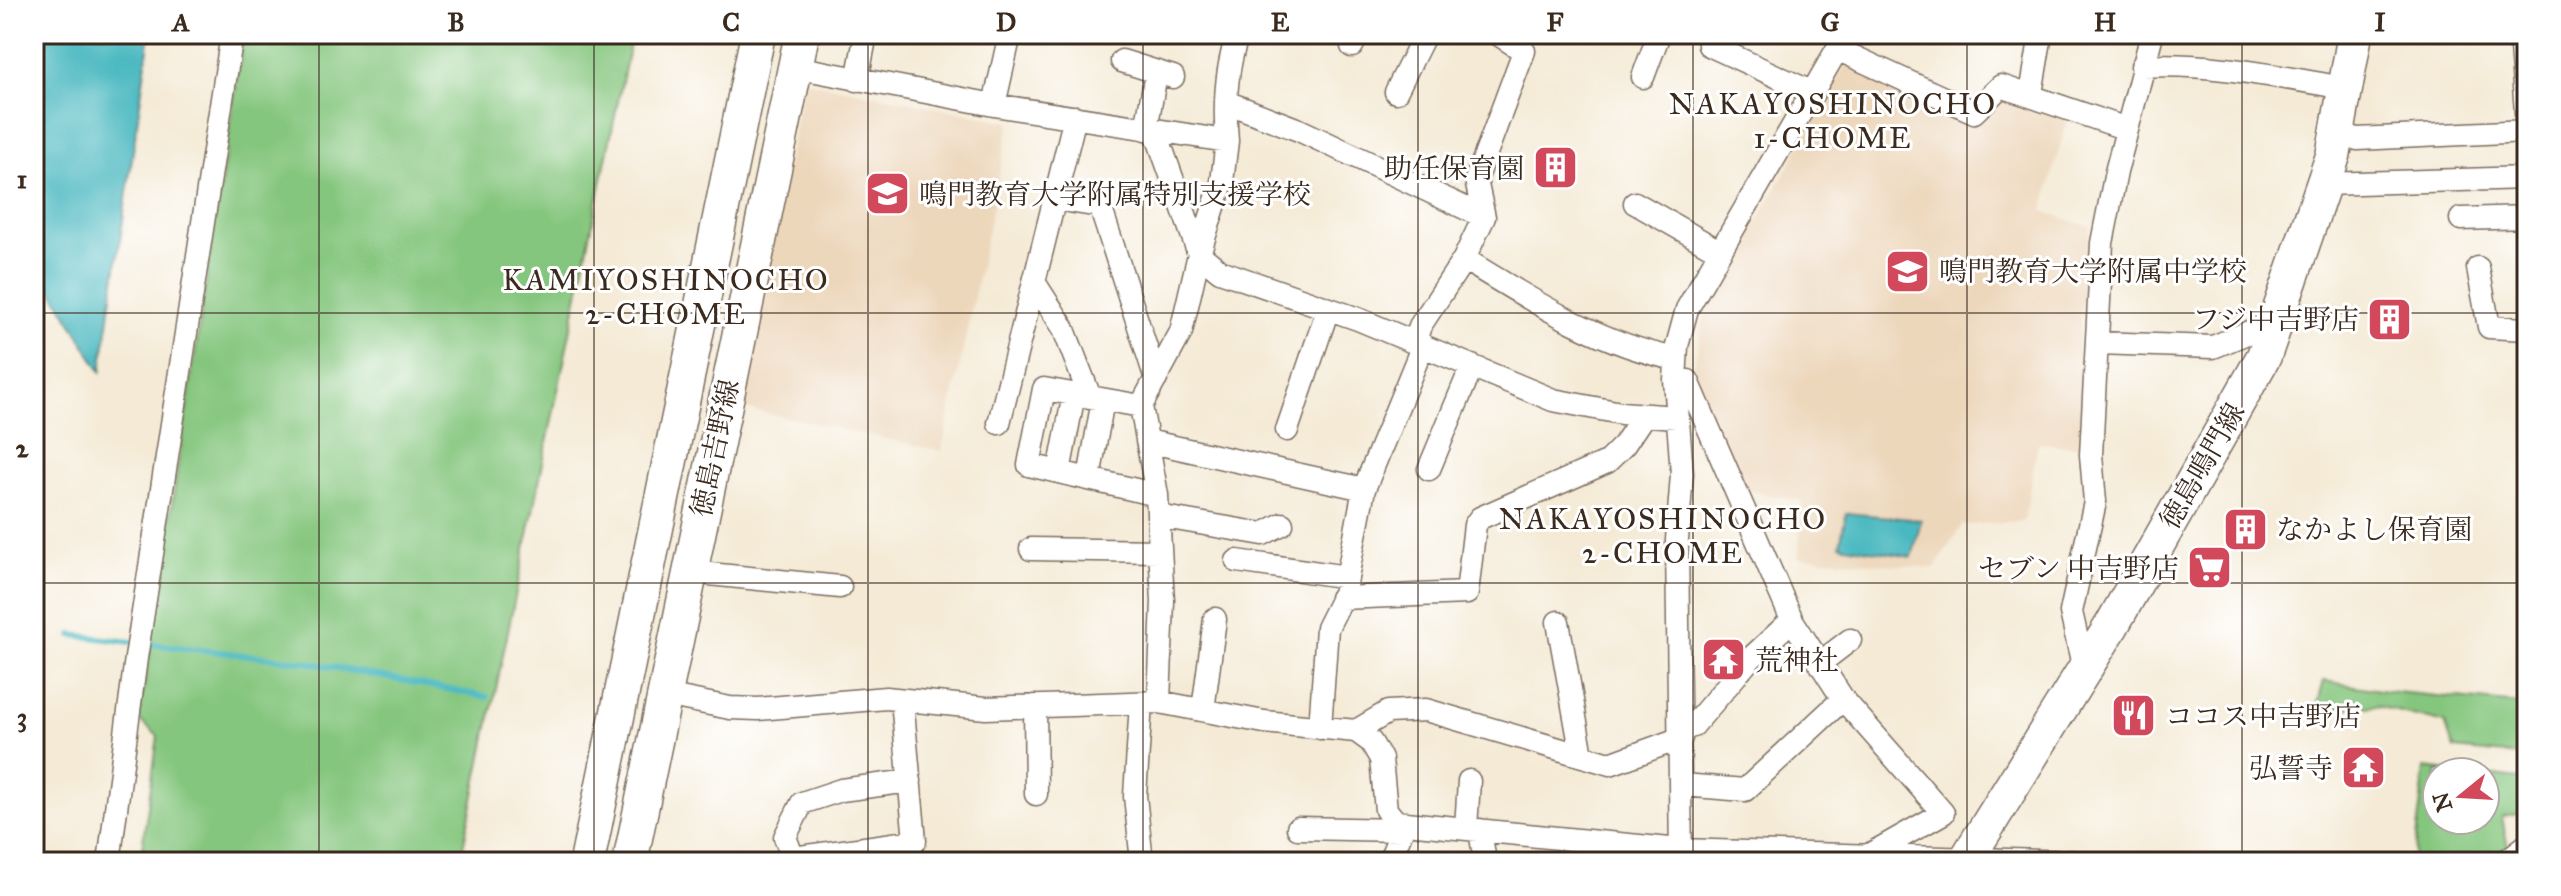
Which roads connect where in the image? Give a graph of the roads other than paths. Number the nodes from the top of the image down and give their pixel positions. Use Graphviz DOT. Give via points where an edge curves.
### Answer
graph roads {
  1 [pos="232,34"];
  2 [pos="758,34"];
  3 [pos="866,34"];
  4 [pos="1010,34"];
  5 [pos="1238,34"];
  6 [pos="1425,34"];
  7 [pos="1498,34"];
  8 [pos="1659,34"];
  9 [pos="1709,34"];
  10 [pos="2041,34"];
  11 [pos="2152,34"];
  12 [pos="2355,34"];
  13 [pos="2520,34"];
  14 [pos="1843,42"];
  15 [pos="798,50"];
  16 [pos="1122,61"];
  17 [pos="2142,66"];
  18 [pos="1643,77"];
  19 [pos="857,80"];
  20 [pos="2345,88"];
  21 [pos="1396,92"];
  22 [pos="1813,93"];
  23 [pos="2031,94"];
  24 [pos="1226,102"];
  25 [pos="994,105"];
  26 [pos="1075,117"];
  27 [pos="2527,128"];
  28 [pos="2127,129"];
  29 [pos="1150,130"];
  30 [pos="2338,132"];
  31 [pos="1227,141"];
  32 [pos="2527,178"];
  33 [pos="2324,184"];
  34 [pos="1055,199"];
  35 [pos="1635,203"];
  36 [pos="1484,217"];
  37 [pos="2527,217"];
  38 [pos="2461,219"];
  39 [pos="1719,251"];
  40 [pos="1199,254"];
  41 [pos="1464,259"];
  42 [pos="2478,268"];
  43 [pos="1034,282"];
  44 [pos="1328,309"];
  45 [pos="2276,321"];
  46 [pos="2527,329"];
  47 [pos="1419,343"];
  48 [pos="2097,343"];
  49 [pos="1472,366"];
  50 [pos="1676,370"];
  51 [pos="1156,379"];
  52 [pos="1089,397"];
  53 [pos="1141,406"];
  54 [pos="1644,415"];
  55 [pos="1676,417"];
  56 [pos="999,423"];
  57 [pos="1287,430"];
  58 [pos="1147,441"];
  59 [pos="1429,469"];
  60 [pos="1059,472"];
  61 [pos="1089,478"];
  62 [pos="1364,489"];
  63 [pos="1158,505"];
  64 [pos="1282,524"];
  65 [pos="1031,549"];
  66 [pos="1160,551"];
  67 [pos="1237,561"];
  68 [pos="689,572"];
  69 [pos="840,587"];
  70 [pos="1344,588"];
  71 [pos="1215,619"];
  72 [pos="1792,620"];
  73 [pos="1558,622"];
  74 [pos="1850,640"];
  75 [pos="1820,663"];
  76 [pos="2084,670"];
  77 [pos="665,695"];
  78 [pos="1843,699"];
  79 [pos="902,700"];
  80 [pos="1150,702"];
  81 [pos="1035,706"];
  82 [pos="1203,710"];
  83 [pos="1320,728"];
  84 [pos="1356,731"];
  85 [pos="1681,734"];
  86 [pos="1582,756"];
  87 [pos="910,781"];
  88 [pos="1469,781"];
  89 [pos="1682,785"];
  90 [pos="1036,794"];
  91 [pos="1403,826"];
  92 [pos="1298,828"];
  93 [pos="1473,829"];
  94 [pos="2527,845"];
  95 [pos="1681,856"];
  96 [pos="1866,856"];
  97 [pos="1758,857"];
  98 [pos="1966,861"];
  99 [pos="109,862"];
  100 [pos="587,862"];
  101 [pos="630,862"];
  102 [pos="1142,862"];
  103 [pos="1389,862"];
  104 [pos="1485,862"];
  105 [pos="2072,862"];
  106 [pos="2505,862"];
  1 -- 99 [label="street"];
  2 -- 100 [label="main road, 徳島吉野線"];
  3 -- 19 [label="street"];
  4 -- 25 [label="street"];
  5 -- 24 [label="street"];
  6 -- 21 [label="street"];
  7 -- 36 [label="street" via="1524,51 1476,180"];
  8 -- 18 [label="street"];
  9 -- 22 [label="street" via="1709,45"];
  10 -- 23 [label="street"];
  11 -- 17 [label="street"];
  12 -- 20 [label="main road, 徳島鳴門線"];
  13 -- 27 [label="street"];
  14 -- 22 [label="street"];
  14 -- 23 [label="street" via="1974,112 2001,86"];
  15 -- 19 [label="street"];
  15 -- 68 [label="main road, 徳島吉野線"];
  16 -- 29 [label="street" via="1165,76"];
  17 -- 20 [label="street" via="2222,69"];
  17 -- 28 [label="street"];
  19 -- 25 [label="street"];
  20 -- 30 [label="main road, 徳島鳴門線"];
  22 -- 39 [label="street"];
  23 -- 28 [label="street"];
  24 -- 31 [label="street"];
  24 -- 36 [label="street" via="1299,130"];
  25 -- 26 [label="street"];
  26 -- 29 [label="street"];
  26 -- 34 [label="street"];
  27 -- 30 [label="street" via="2357,139"];
  28 -- 48 [label="street" via="2102,243"];
  29 -- 31 [label="street"];
  29 -- 40 [label="street"];
  30 -- 33 [label="main road, 徳島鳴門線"];
  31 -- 40 [label="street" via="1222,182"];
  32 -- 33 [label="street"];
  33 -- 45 [label="main road, 徳島鳴門線"];
  34 -- 43 [label="street"];
  34 -- 51 [label="street" via="1100,206"];
  35 -- 39 [label="street"];
  36 -- 41 [label="street"];
  37 -- 38 [label="street"];
  39 -- 50 [label="street" via="1687,309"];
  40 -- 44 [label="street" via="1220,271"];
  40 -- 51 [label="street" via="1181,332"];
  41 -- 47 [label="street" via="1420,326"];
  41 -- 50 [label="street" via="1538,304"];
  42 -- 46 [label="street" via="2489,327"];
  43 -- 52 [label="street" via="1063,327"];
  43 -- 56 [label="street"];
  44 -- 47 [label="street"];
  44 -- 57 [label="street"];
  45 -- 48 [label="street" via="2213,347"];
  45 -- 76 [label="main road, 徳島鳴門線" via="2264,356"];
  47 -- 49 [label="street"];
  47 -- 62 [label="street"];
  48 -- 76 [label="street" via="2091,455 2095,502 2071,612"];
  49 -- 54 [label="street" via="1553,400"];
  49 -- 59 [label="street"];
  50 -- 55 [label="street"];
  50 -- 72 [label="street" via="1688,381"];
  51 -- 53 [label="street"];
  52 -- 53 [label="street"];
  52 -- 60 [label="street"];
  52 -- 60 [label="street" via="1044,389 1029,465"];
  52 -- 61 [label="street"];
  53 -- 58 [label="street"];
  54 -- 55 [label="street"];
  54 -- 70 [label="street" via="1607,462 1480,518 1467,593"];
  55 -- 85 [label="street" via="1682,474 1677,540"];
  58 -- 62 [label="street"];
  58 -- 63 [label="street"];
  60 -- 61 [label="street"];
  61 -- 63 [label="street"];
  62 -- 70 [label="street"];
  63 -- 64 [label="street" via="1263,534"];
  63 -- 66 [label="street"];
  65 -- 66 [label="street"];
  66 -- 80 [label="street" via="1163,601"];
  67 -- 70 [label="street"];
  68 -- 69 [label="street"];
  68 -- 77 [label="main road, 徳島吉野線"];
  70 -- 83 [label="street" via="1327,628"];
  71 -- 82 [label="street"];
  72 -- 75 [label="street"];
  72 -- 85 [label="street"];
  73 -- 86 [label="street"];
  74 -- 75 [label="street"];
  75 -- 78 [label="street"];
  76 -- 98 [label="main road, 徳島鳴門線"];
  77 -- 79 [label="street" via="758,709"];
  77 -- 101 [label="main road, 徳島吉野線"];
  78 -- 89 [label="street" via="1745,790"];
  78 -- 96 [label="street" via="1943,813"];
  79 -- 81 [label="street" via="986,708"];
  79 -- 87 [label="street"];
  80 -- 81 [label="street"];
  80 -- 82 [label="street"];
  80 -- 102 [label="street" via="1135,796"];
  81 -- 90 [label="street"];
  82 -- 83 [label="street"];
  83 -- 84 [label="street"];
  84 -- 86 [label="street" via="1388,712 1426,710"];
  84 -- 91 [label="street" via="1381,759 1386,810"];
  85 -- 86 [label="street" via="1610,764"];
  85 -- 89 [label="street"];
  87 -- 87 [label="street" via="915,841 793,858 785,837 802,803 841,790"];
  88 -- 93 [label="street"];
  89 -- 95 [label="street"];
  91 -- 92 [label="street"];
  91 -- 93 [label="street"];
  91 -- 103 [label="street"];
  93 -- 95 [label="street"];
  93 -- 104 [label="street"];
  94 -- 106 [label="street"];
  95 -- 97 [label="street"];
  96 -- 97 [label="street"];
  96 -- 98 [label="street"];
  98 -- 105 [label="street"];
}
